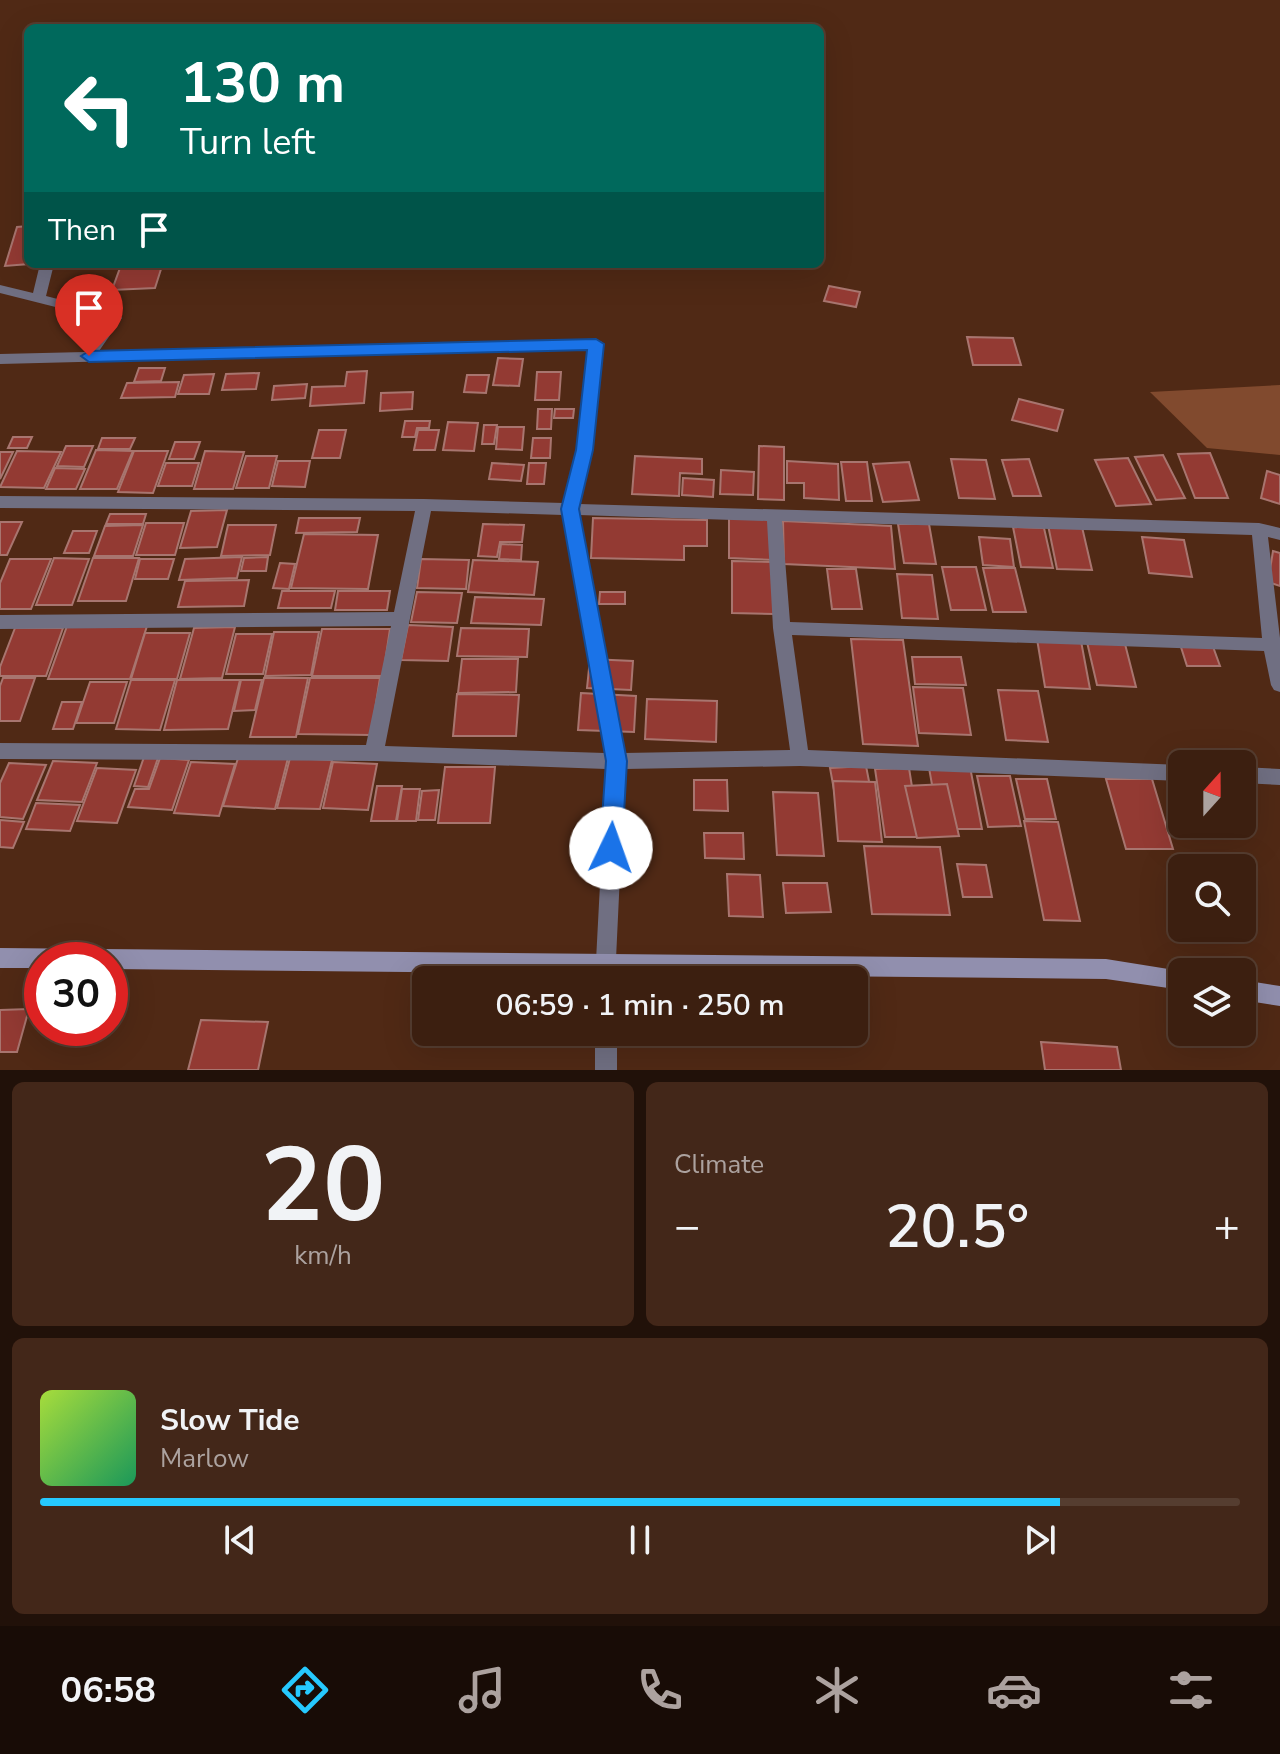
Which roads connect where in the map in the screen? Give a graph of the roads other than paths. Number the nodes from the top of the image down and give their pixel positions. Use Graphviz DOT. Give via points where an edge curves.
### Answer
graph roads {
  1 [pos="46,268"];
  2 [pos="0,289"];
  3 [pos="38,300"];
  4 [pos="89,356"];
  5 [pos="0,359"];
  6 [pos="0,502"];
  7 [pos="424,505"];
  8 [pos="570,509"];
  9 [pos="774,514"];
  10 [pos="1259,529"];
  11 [pos="1280,534"];
  12 [pos="403,619"];
  13 [pos="0,622"];
  14 [pos="782,628"];
  15 [pos="1276,644"];
  16 [pos="1280,685"];
  17 [pos="0,751"];
  18 [pos="374,753"];
  19 [pos="800,758"];
  20 [pos="616,761"];
  21 [pos="1168,772"];
  22 [pos="1256,776"];
  23 [pos="1280,777"];
  24 [pos="0,958"];
  25 [pos="605,966"];
  26 [pos="412,968"];
  27 [pos="868,970"];
  28 [pos="1168,978"];
  29 [pos="1256,992"];
  30 [pos="1280,996"];
  31 [pos="606,1046"];
  32 [pos="606,1070"];
  1 -- 3 [label="street"];
  2 -- 3 [label="street"];
  3 -- 4 [label="street" via="115,318"];
  4 -- 5 [label="street"];
  4 -- 8 [label="street" via="596,344 584,450"];
  6 -- 7 [label="street"];
  7 -- 8 [label="street"];
  7 -- 12 [label="street"];
  8 -- 9 [label="street"];
  8 -- 20 [label="street"];
  9 -- 10 [label="street"];
  9 -- 14 [label="street"];
  10 -- 11 [label="street"];
  10 -- 15 [label="street"];
  12 -- 13 [label="street"];
  12 -- 18 [label="street"];
  14 -- 15 [label="street"];
  14 -- 19 [label="street"];
  15 -- 16 [label="street"];
  17 -- 18 [label="street"];
  18 -- 20 [label="street"];
  19 -- 20 [label="street"];
  19 -- 21 [label="street"];
  20 -- 25 [label="street"];
  22 -- 23 [label="street"];
  24 -- 26 [label="street"];
  27 -- 28 [label="street" via="1106,969"];
  29 -- 30 [label="street"];
  31 -- 32 [label="street"];
}
